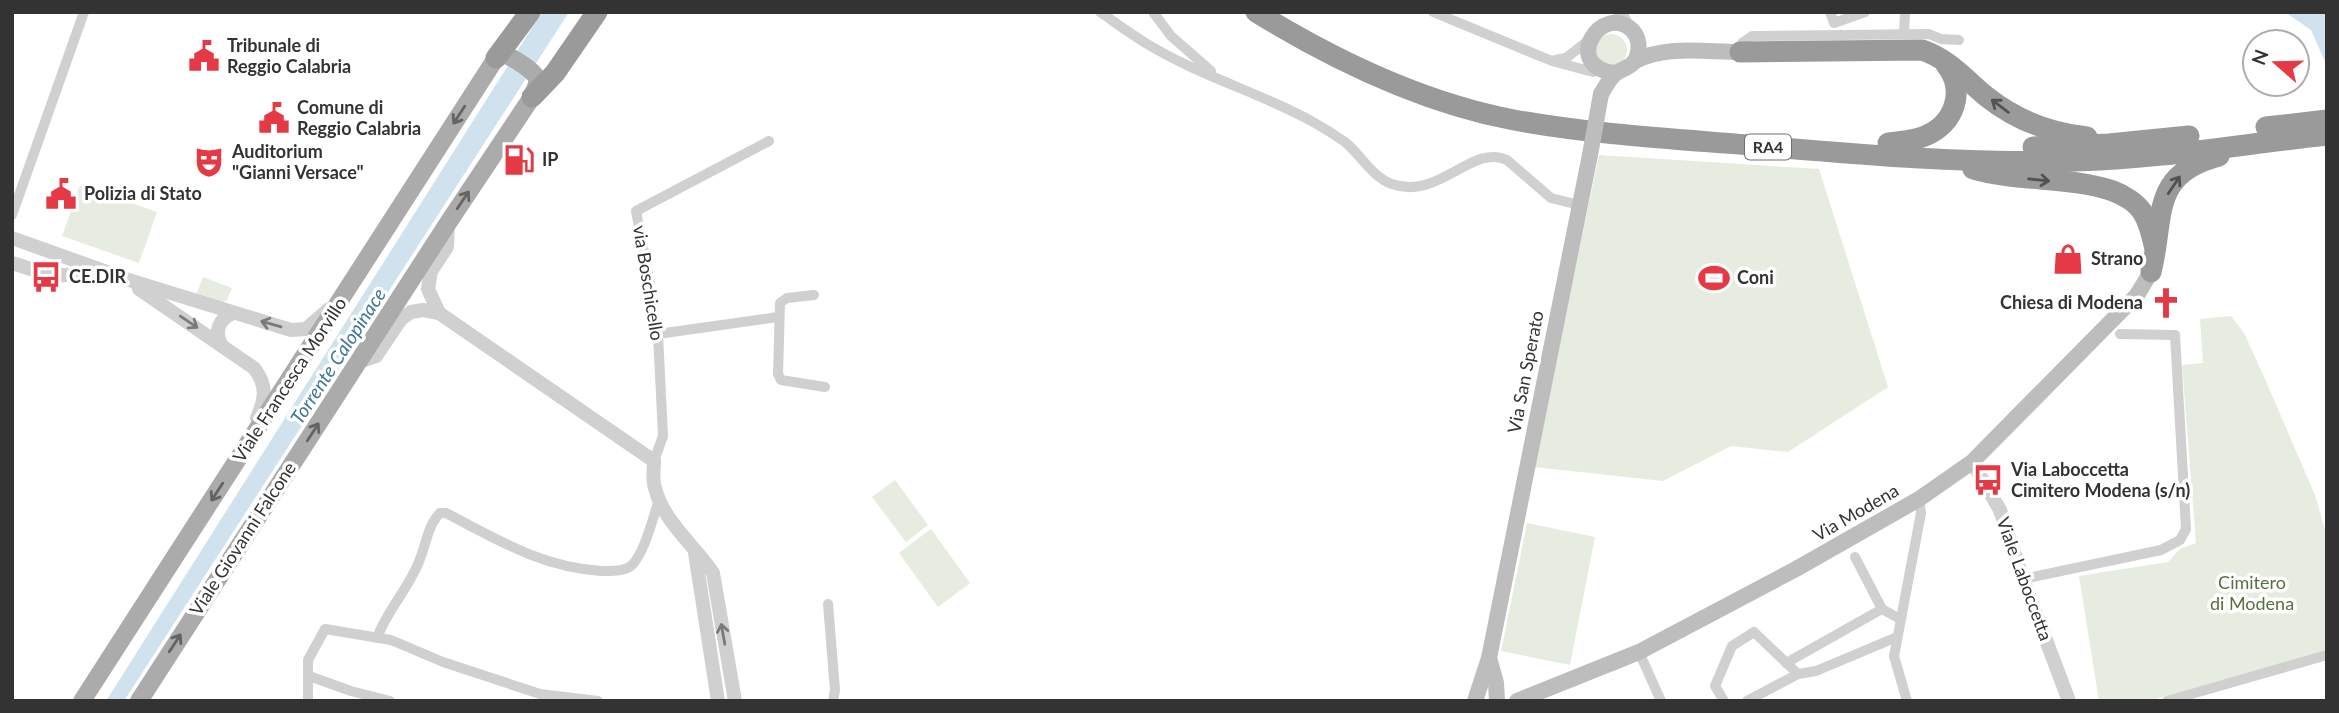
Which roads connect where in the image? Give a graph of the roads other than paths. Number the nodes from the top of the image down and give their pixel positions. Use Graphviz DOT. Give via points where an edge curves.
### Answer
graph roads {
  1 [pos="84,12"];
  2 [pos="521,12"];
  3 [pos="530,12"];
  4 [pos="584,12"];
  5 [pos="597,12"];
  6 [pos="1100,12"];
  7 [pos="1153,12"];
  8 [pos="1256,12"];
  9 [pos="1281,12"];
  10 [pos="1433,12"];
  11 [pos="1830,12"];
  12 [pos="1865,12"];
  13 [pos="1905,12"];
  14 [pos="1609,18"];
  15 [pos="1623,19"];
  16 [pos="1904,34"];
  17 [pos="1638,39"];
  18 [pos="1589,40"];
  19 [pos="1959,40"];
  20 [pos="1664,51"];
  21 [pos="1740,52"];
  22 [pos="1938,55"];
  23 [pos="503,57"];
  24 [pos="1552,61"];
  25 [pos="1635,61"];
  26 [pos="1607,71"];
  27 [pos="1218,78"];
  28 [pos="532,97"];
  29 [pos="2327,120"];
  30 [pos="2301,131"];
  31 [pos="2327,135"];
  32 [pos="769,141"];
  33 [pos="1888,144"];
  34 [pos="2109,145"];
  35 [pos="2235,145"];
  36 [pos="1949,161"];
  37 [pos="1579,205"];
  38 [pos="12,215"];
  39 [pos="448,223"];
  40 [pos="12,238"];
  41 [pos="2155,249"];
  42 [pos="43,250"];
  43 [pos="66,258"];
  44 [pos="12,263"];
  45 [pos="2151,272"];
  46 [pos="39,273"];
  47 [pos="62,275"];
  48 [pos="347,291"];
  49 [pos="814,295"];
  50 [pos="233,313"];
  51 [pos="439,313"];
  52 [pos="778,317"];
  53 [pos="658,334"];
  54 [pos="2120,334"];
  55 [pos="221,344"];
  56 [pos="358,362"];
  57 [pos="825,387"];
  58 [pos="241,455"];
  59 [pos="654,461"];
  60 [pos="1972,462"];
  61 [pos="1919,499"];
  62 [pos="659,500"];
  63 [pos="695,553"];
  64 [pos="1855,557"];
  65 [pos="2023,579"];
  66 [pos="828,604"];
  67 [pos="1882,609"];
  68 [pos="1900,619"];
  69 [pos="1897,637"];
  70 [pos="377,638"];
  71 [pos="1639,652"];
  72 [pos="2327,655"];
  73 [pos="1489,658"];
  74 [pos="1786,663"];
  75 [pos="1798,674"];
  76 [pos="309,676"];
  77 [pos="1496,683"];
  78 [pos="539,697"];
  79 [pos="1480,697"];
  80 [pos="1521,699"];
  81 [pos="82,701"];
  82 [pos="139,701"];
  83 [pos="308,701"];
  84 [pos="390,701"];
  85 [pos="598,701"];
  86 [pos="718,701"];
  87 [pos="735,701"];
  88 [pos="833,701"];
  89 [pos="1497,701"];
  90 [pos="1661,701"];
  91 [pos="1724,701"];
  92 [pos="1747,701"];
  93 [pos="1907,701"];
  94 [pos="2069,701"];
  95 [pos="2167,701"];
  1 -- 38 [label="street"];
  2 -- 23 [label="highway"];
  3 -- 23 [label="highway"];
  4 -- 28 [label="highway"];
  5 -- 28 [label="highway" via="555,73"];
  6 -- 27 [label="street" via="1149,46"];
  7 -- 27 [label="street" via="1171,36"];
  8 -- 36 [label="highway, RA4" via="1372,74 1457,105 1512,119 1605,134"];
  9 -- 33 [label="highway, RA4" via="1379,63 1459,92 1519,107 1612,121"];
  10 -- 24 [label="street"];
  11 -- 12 [label="street" via="1834,23"];
  13 -- 16 [label="street"];
  14 -- 15 [label="main road" via="1613,22"];
  14 -- 18 [label="main road"];
  15 -- 17 [label="main road"];
  16 -- 19 [label="street"];
  16 -- 21 [label="street" via="1752,36 1742,43"];
  17 -- 20 [label="main road"];
  17 -- 25 [label="main road"];
  18 -- 24 [label="street" via="1566,58"];
  18 -- 26 [label="main road" via="1589,56"];
  20 -- 21 [label="main road"];
  20 -- 25 [label="main road"];
  21 -- 22 [label="highway" via="1904,49"];
  22 -- 33 [label="highway" via="1956,86 1958,97 1952,113 1943,126 1924,136"];
  34 -- 22 [label="highway, one-way" via="2009,114"];
  23 -- 28 [label="main road" via="534,73 537,81"];
  23 -- 48 [label="main road, Viale Francesca Morvillo, one-way"];
  24 -- 26 [label="street" via="1592,72"];
  25 -- 26 [label="main road" via="1623,71"];
  26 -- 37 [label="main road, Via San Sperato, bridge"];
  27 -- 37 [label="street" via="1312,121 1345,142 1392,184 1430,185 1479,159 1499,156 1551,198"];
  39 -- 28 [label="main road, Viale Giovanni Falcone, one-way"];
  29 -- 30 [label="highway, RA4"];
  30 -- 31 [label="highway, RA4"];
  30 -- 34 [label="highway, RA4"];
  30 -- 35 [label="highway, RA4"];
  32 -- 53 [label="street, via Boschicello" via="636,211"];
  33 -- 34 [label="highway, RA4"];
  35 -- 36 [label="highway, RA4" via="2076,161"];
  41 -- 35 [label="highway, one-way" via="2158,217 2171,187 2192,165 2222,155"];
  36 -- 41 [label="highway, one-way" via="1995,175 2113,191 2142,212"];
  37 -- 73 [label="main road, Via San Sperato"];
  39 -- 51 [label="street" via="447,247 431,271 428,289"];
  39 -- 56 [label="main road, Viale Giovanni Falcone"];
  40 -- 42 [label="street"];
  41 -- 45 [label="highway"];
  42 -- 43 [label="street"];
  42 -- 46 [label="street"];
  43 -- 47 [label="street"];
  43 -- 50 [label="street"];
  44 -- 46 [label="street"];
  45 -- 60 [label="main road, Via Modena" via="2137,295"];
  46 -- 47 [label="street"];
  47 -- 55 [label="street, one-way" via="97,276 142,290"];
  48 -- 50 [label="street, one-way" via="313,325 299,331"];
  48 -- 58 [label="main road, Viale Francesca Morvillo"];
  49 -- 52 [label="street" via="787,298 780,303"];
  50 -- 55 [label="street" via="219,324"];
  51 -- 56 [label="street" via="411,312 376,356"];
  51 -- 59 [label="street"];
  52 -- 53 [label="street"];
  52 -- 57 [label="street" via="781,380"];
  53 -- 59 [label="street, via Boschicello" via="663,436"];
  54 -- 65 [label="street" via="2175,335 2186,529 2180,540 2161,550"];
  55 -- 58 [label="street" via="254,368 264,386 264,403"];
  82 -- 56 [label="main road, Viale Giovanni Falcone, one-way"];
  58 -- 81 [label="main road, Viale Francesca Morvillo, one-way"];
  59 -- 62 [label="street"];
  60 -- 61 [label="main road, Via Modena"];
  60 -- 65 [label="street, Viale Laboccetta" via="2000,510"];
  61 -- 68 [label="street" via="1921,513"];
  61 -- 71 [label="main road, Via Modena"];
  62 -- 63 [label="street"];
  62 -- 70 [label="street" via="631,566 608,571 563,567 524,554 440,513 417,568"];
  63 -- 86 [label="street"];
  87 -- 63 [label="street, one-way" via="713,573"];
  64 -- 67 [label="street"];
  65 -- 94 [label="street, Viale Laboccetta"];
  66 -- 88 [label="street"];
  67 -- 68 [label="street"];
  67 -- 74 [label="street"];
  68 -- 69 [label="street"];
  69 -- 75 [label="street"];
  69 -- 93 [label="street" via="1894,656"];
  70 -- 76 [label="street" via="325,629 309,660"];
  70 -- 78 [label="street"];
  71 -- 80 [label="main road, Via Modena"];
  71 -- 90 [label="street"];
  72 -- 95 [label="street"];
  73 -- 77 [label="main road"];
  73 -- 79 [label="main road, Via San Sperato"];
  74 -- 75 [label="street"];
  74 -- 91 [label="street" via="1754,632 1732,646 1715,686"];
  75 -- 92 [label="street"];
  76 -- 83 [label="street"];
  76 -- 84 [label="street"];
  77 -- 80 [label="main road"];
  77 -- 89 [label="main road"];
  78 -- 85 [label="street"];
}
